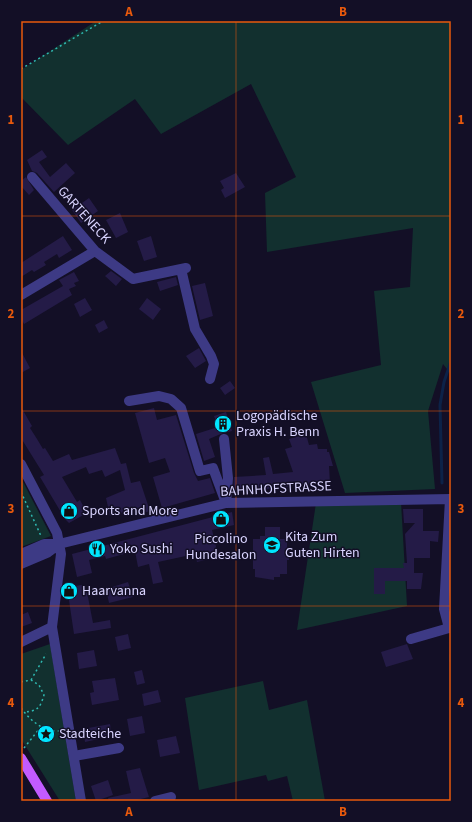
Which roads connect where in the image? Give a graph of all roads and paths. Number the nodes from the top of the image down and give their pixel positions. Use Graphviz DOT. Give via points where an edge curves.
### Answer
graph roads {
  1 [pos="104,21"];
  2 [pos="21,69"];
  3 [pos="32,177"];
  4 [pos="95,251"];
  5 [pos="21,295"];
  6 [pos="210,379"];
  7 [pos="129,401"];
  8 [pos="224,439"];
  9 [pos="21,464"];
  10 [pos="21,492"];
  11 [pos="451,499"];
  12 [pos="226,503"];
  13 [pos="42,538"];
  14 [pos="59,544"];
  15 [pos="21,554"];
  16 [pos="21,564"];
  17 [pos="52,627"];
  18 [pos="411,639"];
  19 [pos="21,642"];
  20 [pos="47,651"];
  21 [pos="21,676"];
  22 [pos="31,680"];
  23 [pos="22,681"];
  24 [pos="21,708"];
  25 [pos="24,712"];
  26 [pos="41,727"];
  27 [pos="70,730"];
  28 [pos="24,748"];
  29 [pos="119,748"];
  30 [pos="74,756"];
  31 [pos="21,758"];
  32 [pos="172,797"];
  33 [pos="48,801"];
  34 [pos="81,801"];
  35 [pos="155,801"];
  1 -- 2 [label="path"];
  3 -- 4 [label="street, GARTENECK"];
  4 -- 5 [label="street"];
  4 -- 6 [label="street, GARTENECK" via="133,279 184,269 195,329 212,356 214,364"];
  7 -- 12 [label="street" via="159,396 171,399 181,408 200,471 213,468"];
  8 -- 12 [label="street" via="228,478"];
  9 -- 14 [label="street" via="56,533"];
  10 -- 13 [label="path"];
  11 -- 12 [label="street, BAHNHOFSTRASSE"];
  11 -- 18 [label="street" via="444,609 449,628"];
  12 -- 14 [label="street, BAHNHOFSTRASSE"];
  14 -- 15 [label="street, BAHNHOFSTRASSE" via="44,544"];
  14 -- 16 [label="street, BAHNHOFSTRASSE" via="47,553"];
  14 -- 17 [label="street" via="61,554"];
  17 -- 19 [label="street"];
  17 -- 27 [label="street"];
  20 -- 22 [label="path"];
  21 -- 23 [label="path"];
  22 -- 23 [label="path"];
  22 -- 25 [label="path" via="39,685 44,695 41,705 34,711"];
  24 -- 25 [label="path"];
  25 -- 26 [label="path"];
  26 -- 27 [label="path" via="55,731"];
  26 -- 28 [label="path"];
  27 -- 30 [label="street"];
  29 -- 30 [label="street"];
  30 -- 34 [label="street"];
  31 -- 33 [label="main road"];
  32 -- 35 [label="street"];
}
